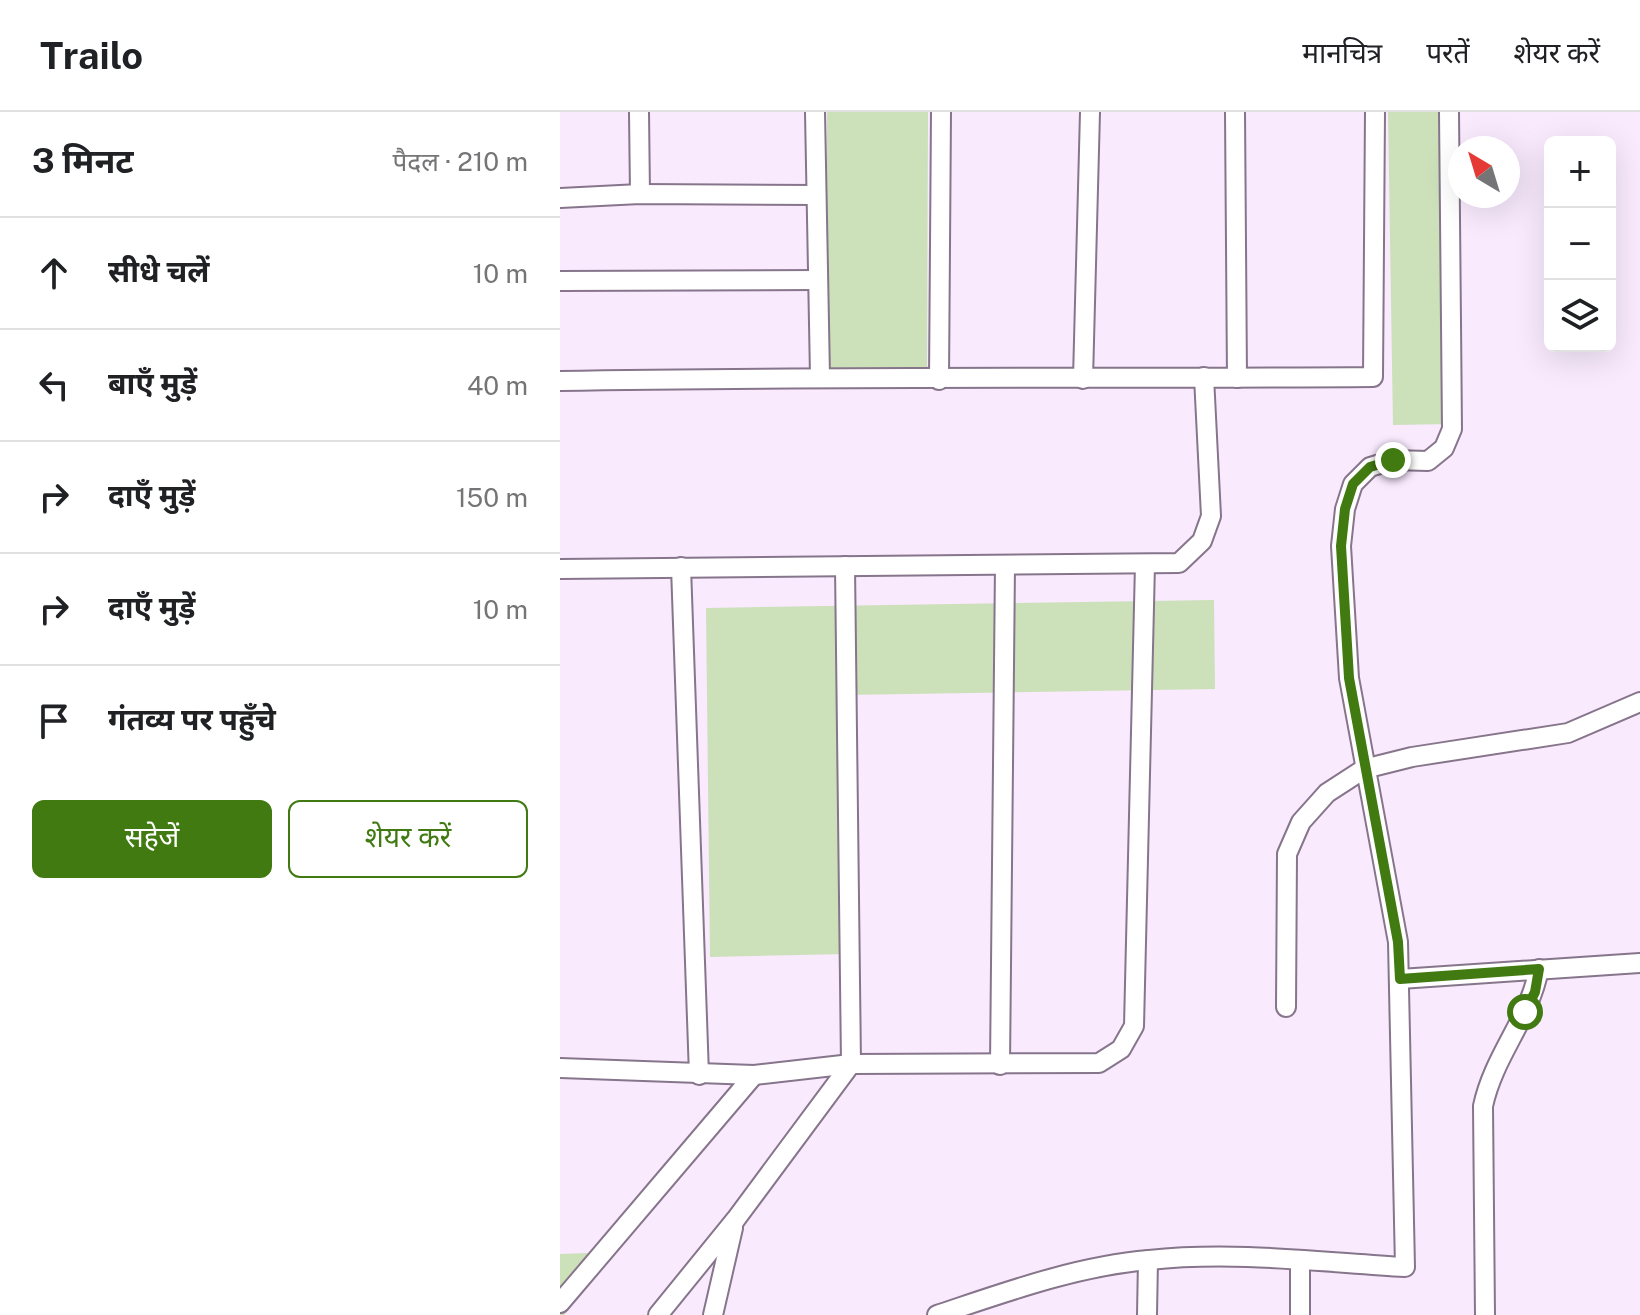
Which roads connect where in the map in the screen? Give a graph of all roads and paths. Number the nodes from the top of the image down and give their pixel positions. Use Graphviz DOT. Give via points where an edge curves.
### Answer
graph roads {
  1 [pos="639,112"];
  2 [pos="815,112"];
  3 [pos="941,112"];
  4 [pos="1090,112"];
  5 [pos="1235,112"];
  6 [pos="1375,112"];
  7 [pos="1449,112"];
  8 [pos="640,194"];
  9 [pos="816,195"];
  10 [pos="560,198"];
  11 [pos="818,280"];
  12 [pos="560,281"];
  13 [pos="820,376"];
  14 [pos="1204,377"];
  15 [pos="1237,378"];
  16 [pos="1083,379"];
  17 [pos="939,380"];
  18 [pos="560,381"];
  19 [pos="1145,564"];
  20 [pos="1005,565"];
  21 [pos="845,566"];
  22 [pos="681,567"];
  23 [pos="560,569"];
  24 [pos="1640,702"];
  25 [pos="1364,769"];
  26 [pos="1640,963"];
  27 [pos="1539,969"];
  28 [pos="1400,979"];
  29 [pos="1286,1007"];
  30 [pos="851,1064"];
  31 [pos="1000,1065"];
  32 [pos="560,1068"];
  33 [pos="699,1075"];
  34 [pos="754,1075"];
  35 [pos="736,1219"];
  36 [pos="1148,1260"];
  37 [pos="1300,1261"];
  38 [pos="560,1303"];
  39 [pos="658,1315"];
  40 [pos="713,1315"];
  41 [pos="937,1315"];
  42 [pos="1147,1315"];
  43 [pos="1300,1315"];
  44 [pos="1485,1315"];
  1 -- 8 [label="street"];
  2 -- 9 [label="street"];
  3 -- 17 [label="street"];
  4 -- 16 [label="street"];
  5 -- 15 [label="street"];
  6 -- 15 [label="street" via="1373,377"];
  7 -- 25 [label="street" via="1452,429 1444,448 1428,461 1393,460 1370,467 1353,484 1345,509 1341,546 1349,678"];
  8 -- 9 [label="street"];
  8 -- 10 [label="street"];
  9 -- 11 [label="street"];
  11 -- 12 [label="street"];
  11 -- 13 [label="street"];
  13 -- 17 [label="street"];
  13 -- 18 [label="street"];
  14 -- 15 [label="street"];
  14 -- 16 [label="street"];
  14 -- 19 [label="street" via="1211,516 1202,541 1179,563"];
  16 -- 17 [label="street"];
  19 -- 20 [label="street"];
  19 -- 31 [label="street" via="1134,1026 1121,1049 1099,1063"];
  20 -- 21 [label="street"];
  20 -- 31 [label="street"];
  21 -- 22 [label="street"];
  21 -- 30 [label="street"];
  22 -- 23 [label="street"];
  22 -- 33 [label="street"];
  24 -- 25 [label="street" via="1568,733"];
  25 -- 28 [label="street" via="1398,942"];
  25 -- 29 [label="street" via="1327,793 1301,822 1287,854"];
  26 -- 27 [label="street"];
  27 -- 28 [label="street"];
  27 -- 44 [label="street" via="1535,992 1489,1076 1483,1106"];
  28 -- 37 [label="street" via="1405,1267"];
  30 -- 31 [label="street"];
  30 -- 34 [label="street"];
  30 -- 35 [label="street"];
  32 -- 33 [label="street"];
  33 -- 34 [label="street"];
  34 -- 38 [label="street"];
  35 -- 39 [label="street"];
  35 -- 40 [label="street"];
  36 -- 37 [label="street" via="1208,1256"];
  36 -- 41 [label="street" via="1095,1268"];
  36 -- 42 [label="street"];
  37 -- 43 [label="street"];
}
